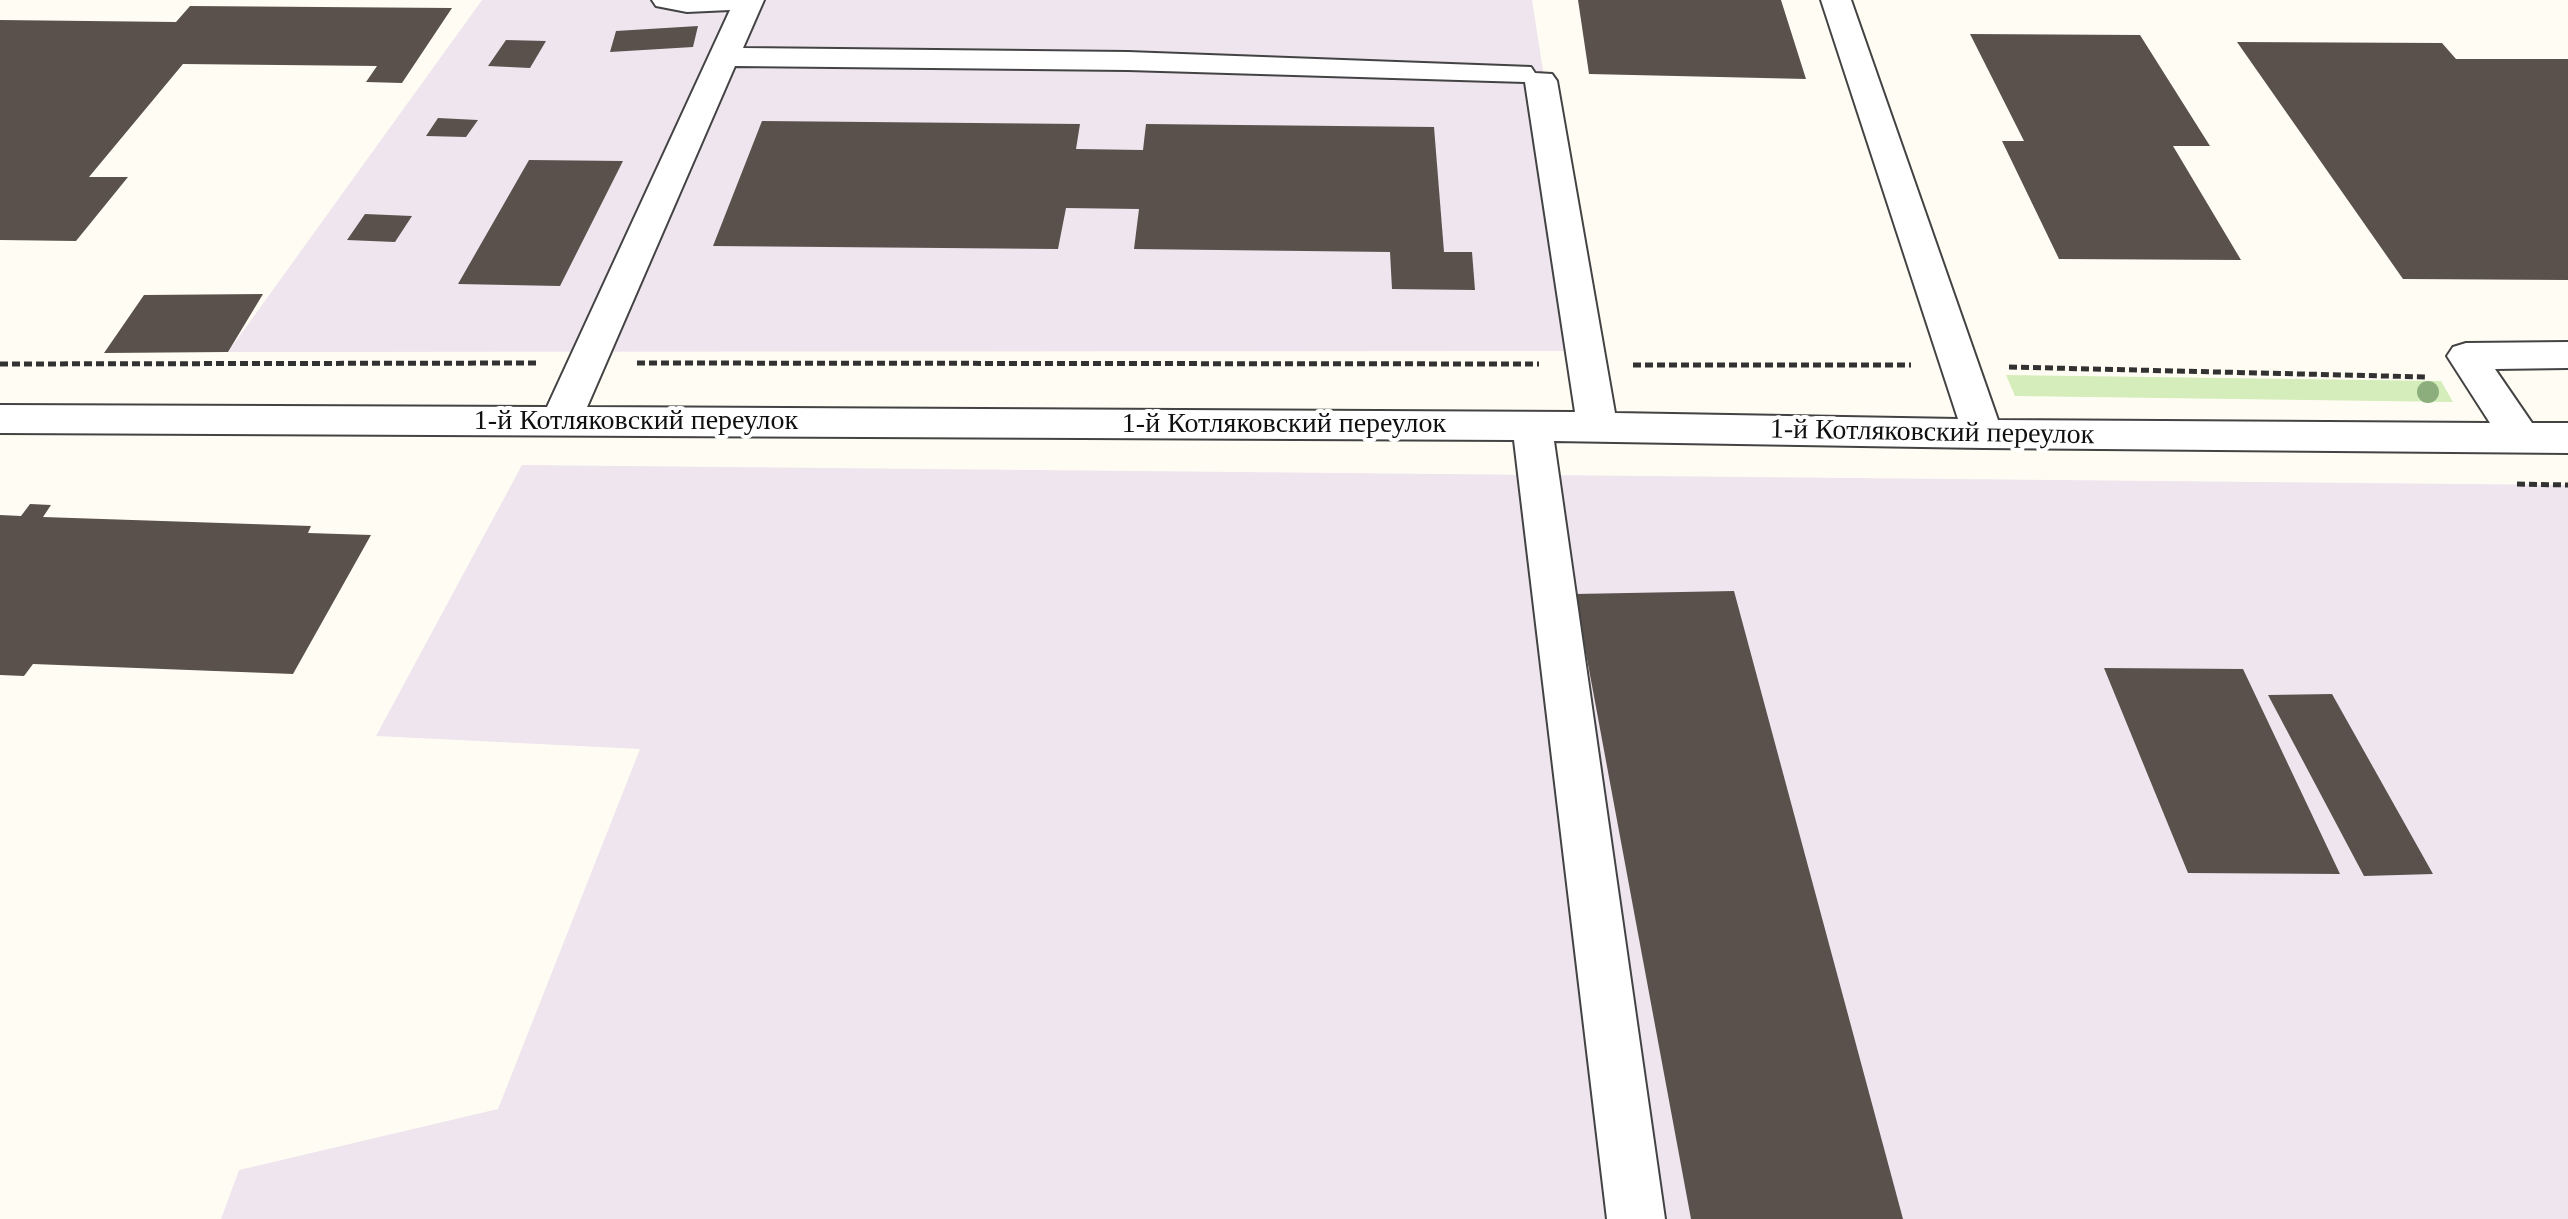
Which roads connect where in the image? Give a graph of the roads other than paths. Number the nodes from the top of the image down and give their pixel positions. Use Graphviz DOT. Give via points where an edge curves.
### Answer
graph roads {
  1 [pos="667,0"];
  2 [pos="748,0"];
  3 [pos="1836,0"];
  4 [pos="723,57"];
  5 [pos="2568,355"];
  6 [pos="0,419"];
  7 [pos="561,421"];
  8 [pos="1532,426"];
  9 [pos="1597,427"];
  10 [pos="1983,434"];
  11 [pos="2521,438"];
  12 [pos="2568,438"];
  13 [pos="1636,1219"];
  1 -- 2 [label="street"];
  2 -- 4 [label="street"];
  3 -- 10 [label="street"];
  4 -- 7 [label="street"];
  4 -- 9 [label="street" via="1128,61 1530,78 1589,364"];
  5 -- 11 [label="street" via="2466,356"];
  6 -- 7 [label="street, 1-й Котляковский переулок"];
  7 -- 8 [label="street, 1-й Котляковский переулок"];
  8 -- 9 [label="street, 1-й Котляковский переулок"];
  8 -- 13 [label="street"];
  9 -- 10 [label="street, 1-й Котляковский переулок"];
  10 -- 11 [label="street, 1-й Котляковский переулок"];
  11 -- 12 [label="street, 1-й Котляковский переулок"];
}
